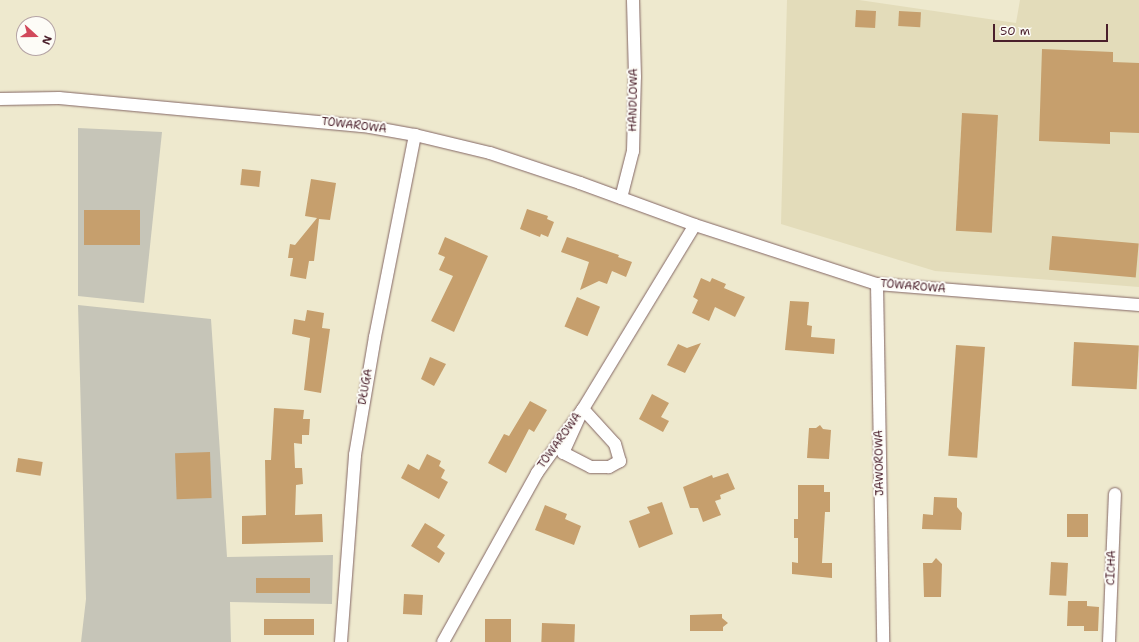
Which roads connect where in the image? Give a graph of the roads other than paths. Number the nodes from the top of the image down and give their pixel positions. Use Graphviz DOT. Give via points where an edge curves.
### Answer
graph roads {
  1 [pos="633,0"];
  2 [pos="0,100"];
  3 [pos="415,135"];
  4 [pos="621,198"];
  5 [pos="695,225"];
  6 [pos="877,284"];
  7 [pos="1139,305"];
  8 [pos="583,409"];
  9 [pos="1115,494"];
  10 [pos="341,642"];
  11 [pos="442,642"];
  12 [pos="883,642"];
  13 [pos="1110,642"];
  1 -- 4 [label="street, HANDLOWA" via="634,151"];
  2 -- 3 [label="street, TOWAROWA" via="59,98 370,127"];
  3 -- 4 [label="street, TOWAROWA" via="490,153"];
  3 -- 10 [label="street, DŁUGA" via="375,337 355,455"];
  4 -- 5 [label="street, TOWAROWA"];
  5 -- 6 [label="street, TOWAROWA"];
  5 -- 8 [label="street, TOWAROWA"];
  6 -- 7 [label="street, TOWAROWA"];
  6 -- 12 [label="street, JAWOROWA"];
  8 -- 8 [label="street, TOWAROWA" via="563,453 591,467 609,467 620,460 615,444"];
  8 -- 11 [label="street, TOWAROWA" via="537,473"];
  9 -- 13 [label="street, CICHA"];
}
